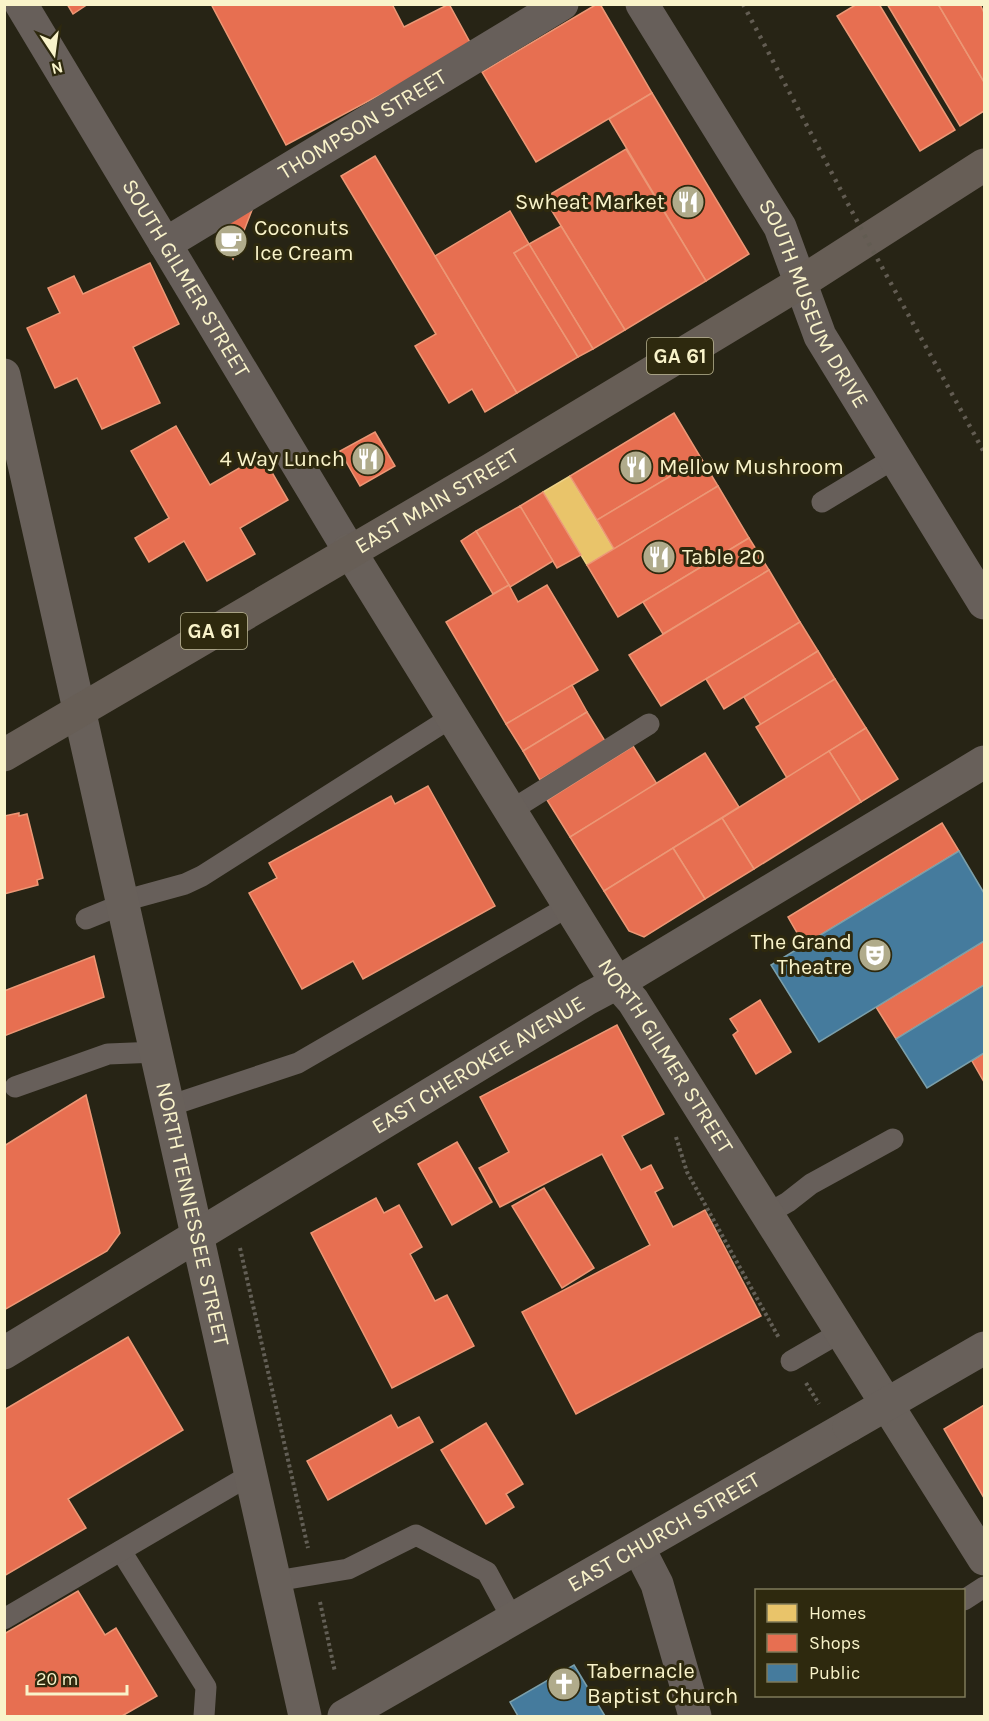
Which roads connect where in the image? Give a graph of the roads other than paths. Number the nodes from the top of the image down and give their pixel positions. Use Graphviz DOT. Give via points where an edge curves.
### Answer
graph roads {
  1 [pos="21,4"];
  2 [pos="562,4"];
  3 [pos="642,4"];
  4 [pos="984,165"];
  5 [pos="165,244"];
  6 [pos="800,283"];
  7 [pos="4,375"];
  8 [pos="10,426"];
  9 [pos="895,458"];
  10 [pos="822,502"];
  11 [pos="349,550"];
  12 [pos="984,603"];
  13 [pos="80,711"];
  14 [pos="452,717"];
  15 [pos="649,724"];
  16 [pos="4,755"];
  17 [pos="984,762"];
  18 [pos="510,811"];
  19 [pos="123,903"];
  20 [pos="569,906"];
  21 [pos="86,919"];
  22 [pos="617,983"];
  23 [pos="157,1052"];
  24 [pos="15,1087"];
  25 [pos="169,1106"];
  26 [pos="893,1139"];
  27 [pos="767,1214"];
  28 [pos="199,1236"];
  29 [pos="841,1332"];
  30 [pos="984,1348"];
  31 [pos="4,1353"];
  32 [pos="984,1357"];
  33 [pos="792,1360"];
  34 [pos="892,1411"];
  35 [pos="250,1474"];
  36 [pos="639,1549"];
  37 [pos="121,1551"];
  38 [pos="984,1558"];
  39 [pos="276,1581"];
  40 [pos="984,1587"];
  41 [pos="965,1599"];
  42 [pos="4,1619"];
  43 [pos="513,1620"];
  44 [pos="204,1716"];
  45 [pos="305,1716"];
  46 [pos="344,1716"];
  47 [pos="694,1716"];
  1 -- 5 [label="street, SOUTH GILMER STREET"];
  2 -- 5 [label="street, THOMPSON STREET"];
  3 -- 6 [label="street, SOUTH MUSEUM DRIVE" via="780,226"];
  4 -- 6 [label="main road, EAST MAIN STREET / GA 61"];
  5 -- 11 [label="street, SOUTH GILMER STREET"];
  6 -- 9 [label="street, SOUTH MUSEUM DRIVE" via="820,336"];
  6 -- 11 [label="main road, EAST MAIN STREET / GA 61" via="492,469"];
  7 -- 8 [label="street, NORTH TENNESSEE STREET"];
  8 -- 13 [label="street, NORTH TENNESSEE STREET"];
  9 -- 10 [label="lane"];
  9 -- 12 [label="street, SOUTH MUSEUM DRIVE"];
  11 -- 13 [label="main road, EAST MAIN STREET / GA 61"];
  11 -- 14 [label="street, NORTH GILMER STREET"];
  13 -- 16 [label="main road, EAST MAIN STREET"];
  13 -- 19 [label="street, NORTH TENNESSEE STREET"];
  14 -- 18 [label="street, NORTH GILMER STREET"];
  14 -- 19 [label="lane" via="202,876"];
  15 -- 18 [label="lane"];
  17 -- 22 [label="street, EAST CHEROKEE AVENUE"];
  18 -- 20 [label="street, NORTH GILMER STREET"];
  19 -- 21 [label="lane"];
  19 -- 23 [label="street, NORTH TENNESSEE STREET"];
  20 -- 22 [label="street, NORTH GILMER STREET"];
  20 -- 25 [label="lane" via="298,1063"];
  22 -- 27 [label="street, NORTH GILMER STREET" via="633,1001"];
  22 -- 28 [label="street, EAST CHEROKEE AVENUE"];
  23 -- 24 [label="lane" via="108,1054"];
  23 -- 25 [label="street, NORTH TENNESSEE STREET"];
  25 -- 28 [label="street, NORTH TENNESSEE STREET"];
  26 -- 27 [label="lane" via="811,1184"];
  27 -- 29 [label="street, NORTH GILMER STREET"];
  28 -- 31 [label="street, EAST CHEROKEE AVENUE"];
  28 -- 35 [label="street, NORTH TENNESSEE STREET"];
  29 -- 33 [label="lane"];
  29 -- 34 [label="street, NORTH GILMER STREET"];
  30 -- 36 [label="street, EAST CHURCH STREET, bridge"];
  32 -- 34 [label="street"];
  34 -- 38 [label="street, NORTH GILMER STREET"];
  35 -- 37 [label="lane"];
  35 -- 39 [label="street, NORTH TENNESSEE STREET"];
  36 -- 43 [label="street, EAST CHURCH STREET"];
  36 -- 47 [label="street" via="657,1584"];
  37 -- 42 [label="lane"];
  37 -- 44 [label="lane" via="206,1687"];
  39 -- 43 [label="lane" via="348,1569 416,1535 487,1572"];
  39 -- 45 [label="street, NORTH TENNESSEE STREET"];
  40 -- 41 [label="lane"];
  43 -- 46 [label="street, EAST CHURCH STREET"];
}
